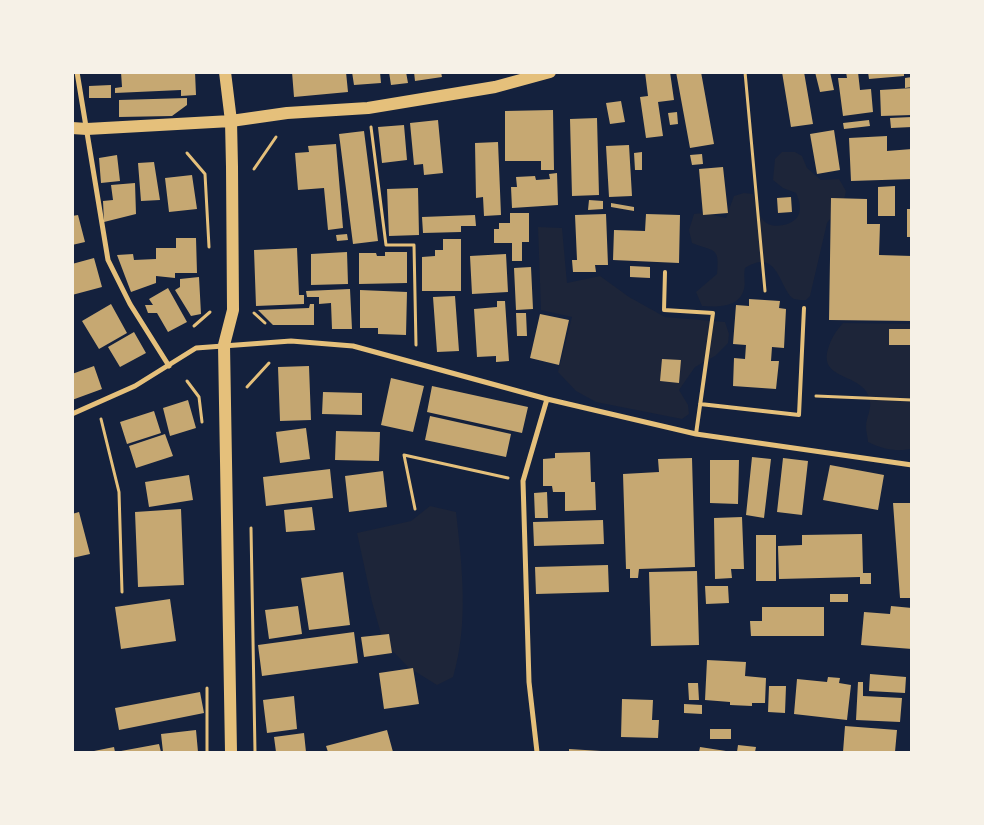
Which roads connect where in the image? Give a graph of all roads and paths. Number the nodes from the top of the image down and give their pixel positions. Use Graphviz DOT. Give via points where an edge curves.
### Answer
graph roads {
  1 [pos="77,72"];
  2 [pos="225,72"];
  3 [pos="550,72"];
  4 [pos="745,72"];
  5 [pos="368,108"];
  6 [pos="231,121"];
  7 [pos="72,128"];
  8 [pos="87,129"];
  9 [pos="187,153"];
  10 [pos="210,251"];
  11 [pos="665,272"];
  12 [pos="765,292"];
  13 [pos="804,308"];
  14 [pos="213,309"];
  15 [pos="194,326"];
  16 [pos="224,345"];
  17 [pos="270,362"];
  18 [pos="416,363"];
  19 [pos="169,366"];
  20 [pos="247,396"];
  21 [pos="800,396"];
  22 [pos="547,399"];
  23 [pos="912,400"];
  24 [pos="97,404"];
  25 [pos="700,404"];
  26 [pos="72,414"];
  27 [pos="696,434"];
  28 [pos="912,465"];
  29 [pos="523,481"];
  30 [pos="415,509"];
  31 [pos="250,523"];
  32 [pos="122,592"];
  33 [pos="231,752"];
  34 [pos="255,752"];
  35 [pos="537,752"];
  1 -- 8 [label="street"];
  2 -- 6 [label="main road"];
  3 -- 5 [label="main road" via="495,87"];
  4 -- 12 [label="path"];
  5 -- 6 [label="main road" via="287,113"];
  5 -- 18 [label="path" via="386,245 414,245"];
  6 -- 8 [label="main road"];
  6 -- 16 [label="main road" via="233,310"];
  7 -- 8 [label="main road"];
  8 -- 19 [label="street" via="108,260 130,304"];
  9 -- 10 [label="path" via="205,174"];
  11 -- 25 [label="lane" via="664,310 713,313"];
  13 -- 21 [label="lane"];
  14 -- 15 [label="path"];
  16 -- 18 [label="street" via="291,341 353,346"];
  16 -- 19 [label="street" via="196,348"];
  16 -- 33 [label="main road"];
  17 -- 20 [label="path" via="247,386"];
  18 -- 22 [label="street"];
  19 -- 24 [label="street"];
  21 -- 23 [label="path"];
  21 -- 25 [label="lane" via="799,414"];
  22 -- 27 [label="street"];
  22 -- 29 [label="street"];
  24 -- 26 [label="street"];
  24 -- 32 [label="path" via="119,492"];
  25 -- 27 [label="lane"];
  27 -- 28 [label="street"];
  29 -- 30 [label="path" via="404,456"];
  29 -- 35 [label="street" via="529,682"];
  31 -- 34 [label="path"];
}
